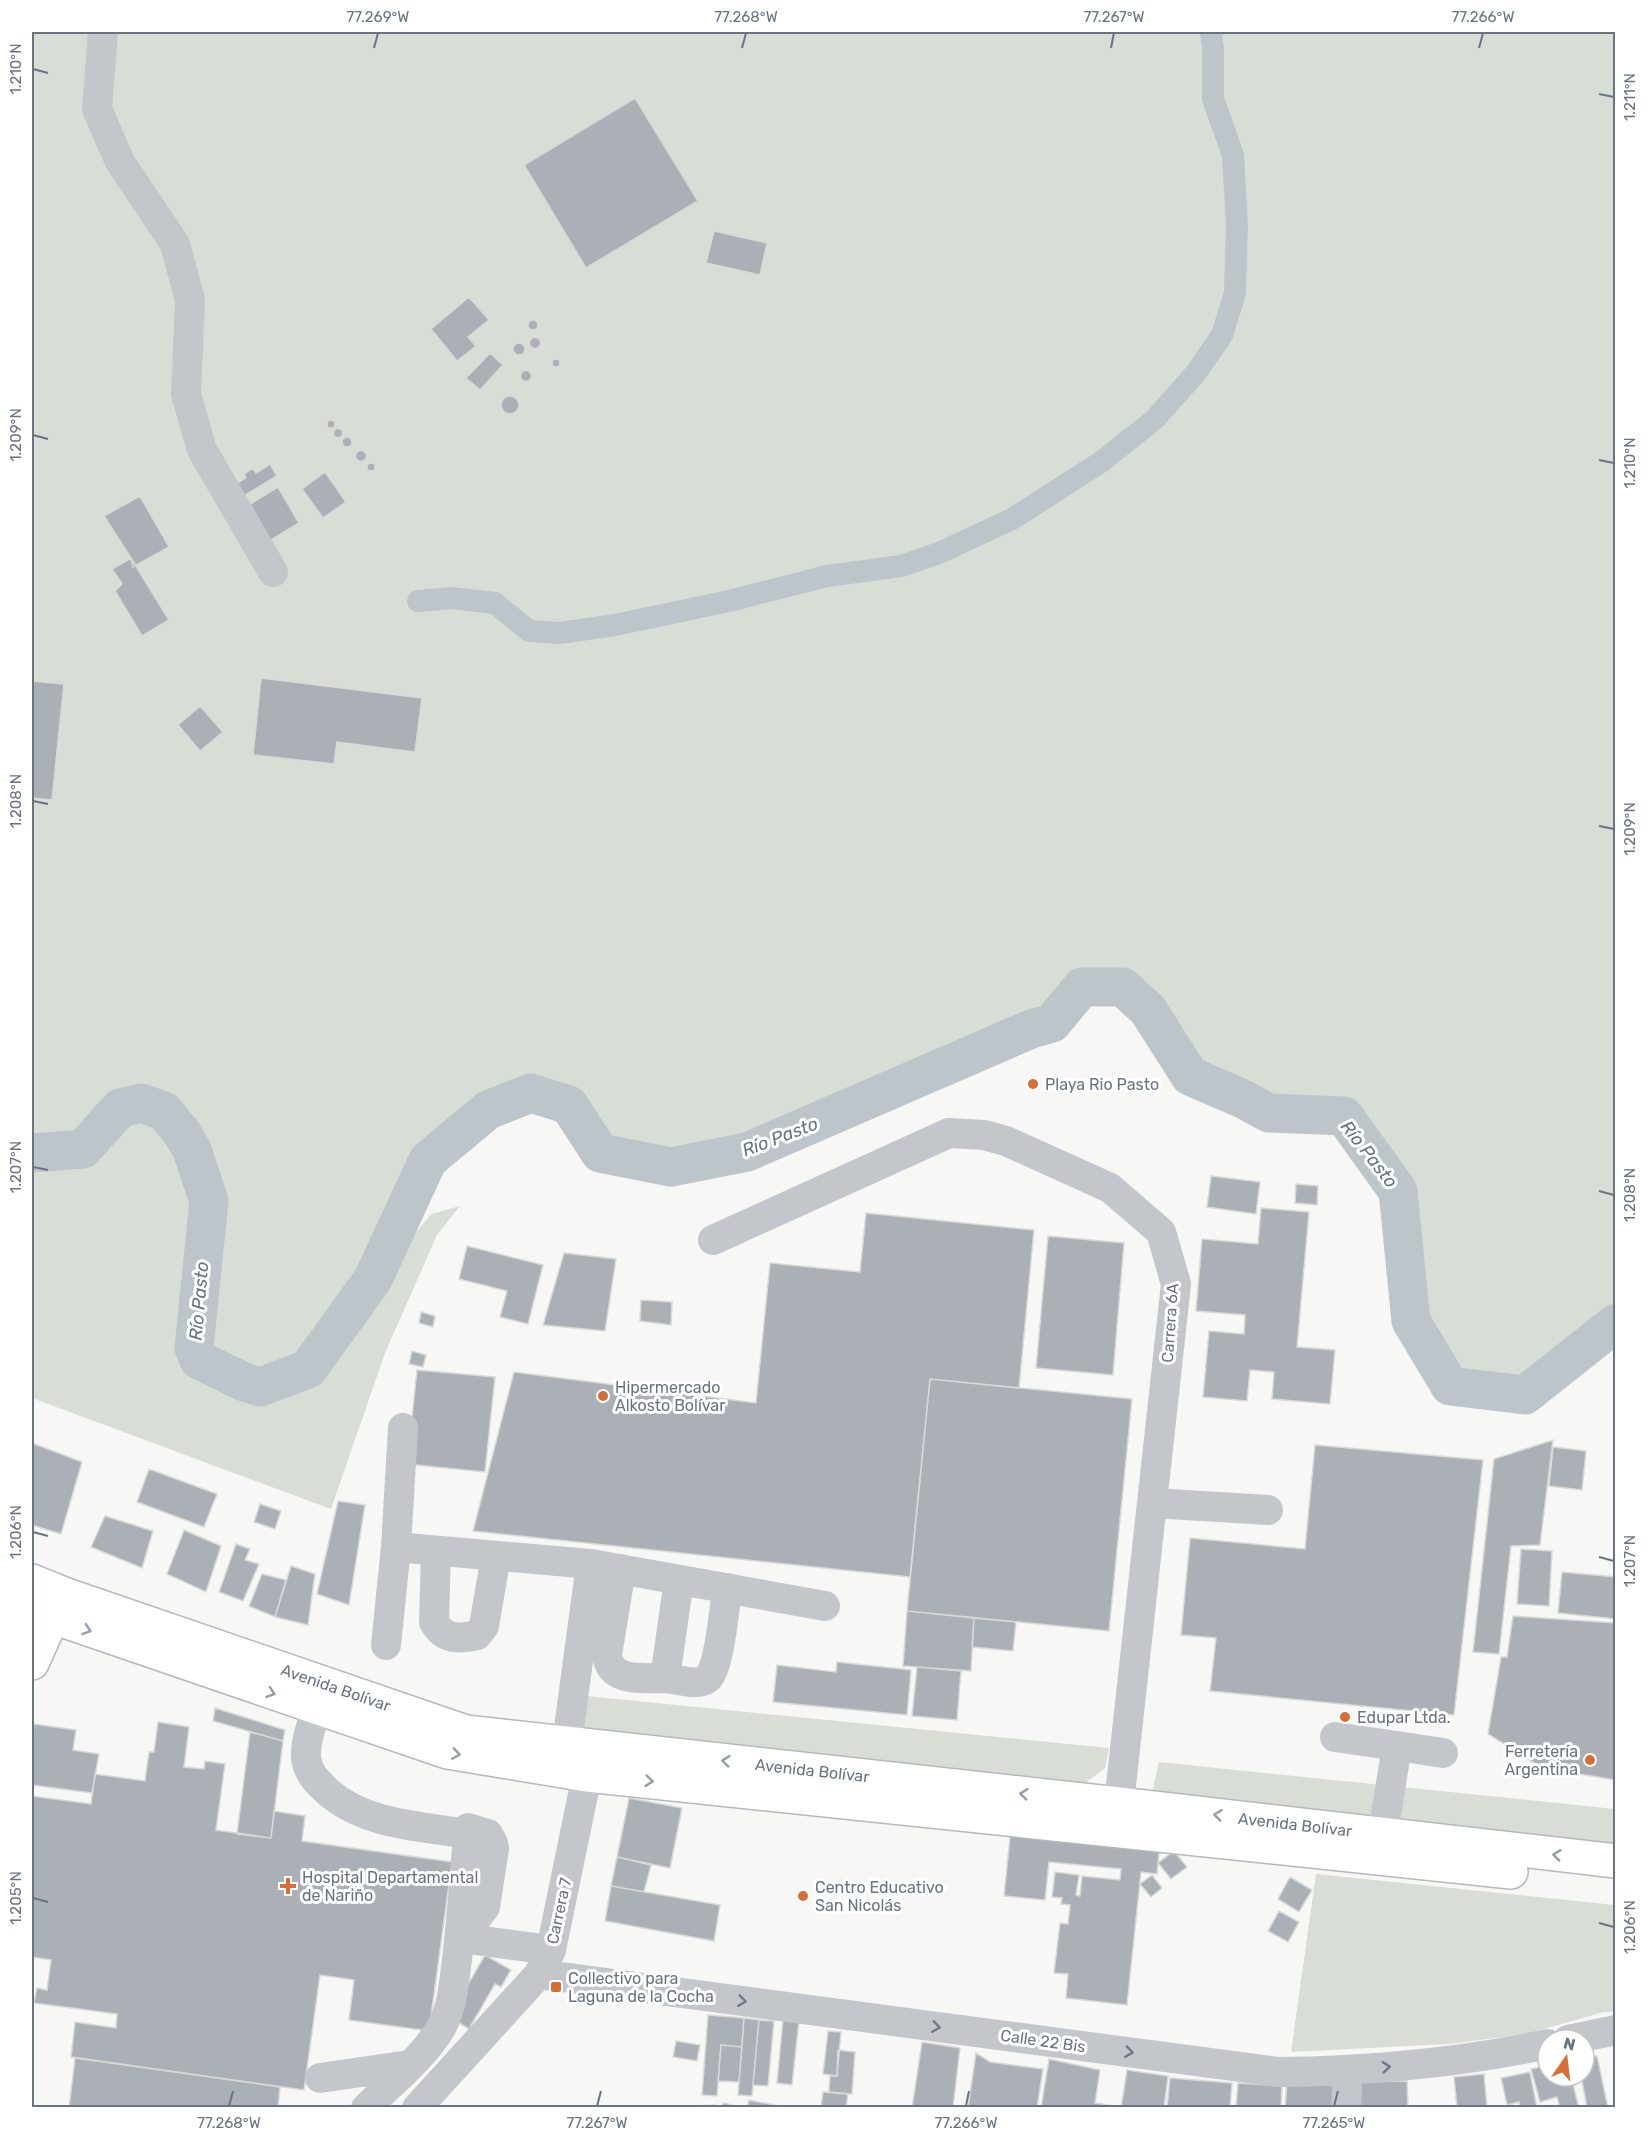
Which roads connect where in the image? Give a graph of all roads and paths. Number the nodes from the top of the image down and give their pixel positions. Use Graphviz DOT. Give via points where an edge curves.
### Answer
graph roads {
  1 [pos="103,32"];
  2 [pos="273,572"];
  3 [pos="713,1240"];
  4 [pos="403,1428"];
  5 [pos="1153,1503"];
  6 [pos="1268,1510"];
  7 [pos="396,1547"];
  8 [pos="436,1551"];
  9 [pos="496,1556"];
  10 [pos="591,1564"];
  11 [pos="621,1569"];
  12 [pos="679,1580"];
  13 [pos="727,1588"];
  14 [pos="41,1595"];
  15 [pos="825,1606"];
  16 [pos="387,1645"];
  17 [pos="32,1663"];
  18 [pos="665,1678"];
  19 [pos="317,1708"];
  20 [pos="1335,1737"];
  21 [pos="567,1743"];
  22 [pos="1397,1746"];
  23 [pos="1443,1753"];
  24 [pos="587,1774"];
  25 [pos="1119,1804"];
  26 [pos="1383,1834"];
  27 [pos="1616,1862"];
  28 [pos="1616,1884"];
  29 [pos="460,1932"];
  30 [pos="545,1962"];
  31 [pos="1616,2030"];
  32 [pos="1596,2034"];
  33 [pos="1536,2047"];
  34 [pos="409,2065"];
  35 [pos="1348,2071"];
  36 [pos="320,2078"];
  37 [pos="366,2108"];
  38 [pos="417,2108"];
  39 [pos="1346,2108"];
  1 -- 2 [label="street" via="98,109 120,162 175,244 190,300 186,394 202,450"];
  3 -- 5 [label="street, Carrera 6A" via="949,1133 1006,1141 1110,1188 1161,1232 1176,1284"];
  4 -- 7 [label="street"];
  5 -- 6 [label="street"];
  5 -- 25 [label="street, Carrera 6A"];
  7 -- 8 [label="street"];
  7 -- 16 [label="street"];
  8 -- 9 [label="street"];
  8 -- 9 [label="street" via="434,1622 439,1631 459,1639 477,1635 484,1626"];
  9 -- 10 [label="street"];
  10 -- 11 [label="street"];
  10 -- 21 [label="street"];
  11 -- 12 [label="street"];
  11 -- 18 [label="street" via="608,1665 618,1674"];
  12 -- 13 [label="street"];
  12 -- 18 [label="street"];
  13 -- 15 [label="street"];
  13 -- 18 [label="street" via="712,1673 698,1682"];
  14 -- 17 [label="main road"];
  14 -- 19 [label="main road, Avenida Bolívar, one-way"];
  14 -- 21 [label="main road, Avenida Bolívar" via="466,1732"];
  19 -- 24 [label="main road, Avenida Bolívar, one-way" via="447,1752"];
  19 -- 29 [label="street" via="307,1739 308,1766 314,1779 334,1797 355,1810 382,1802 454,1812 463,1816 468,1831 488,1834 494,1849 485,1907"];
  20 -- 22 [label="street"];
  25 -- 21 [label="main road, Avenida Bolívar, one-way"];
  22 -- 23 [label="street"];
  22 -- 26 [label="street"];
  24 -- 28 [label="main road, Avenida Bolívar, one-way"];
  24 -- 30 [label="street, Carrera 7"];
  26 -- 25 [label="main road, Avenida Bolívar, one-way"];
  27 -- 26 [label="main road, Avenida Bolívar, one-way"];
  29 -- 30 [label="street, Calle 22 Bis"];
  29 -- 34 [label="street" via="447,2013 434,2038"];
  30 -- 35 [label="street, Calle 22 Bis, one-way" via="1278,2072"];
  30 -- 38 [label="street"];
  31 -- 32 [label="street"];
  35 -- 33 [label="street, Calle 22 Bis, one-way" via="1486,2057"];
  34 -- 36 [label="street"];
  34 -- 37 [label="street"];
  35 -- 39 [label="street"];
}
